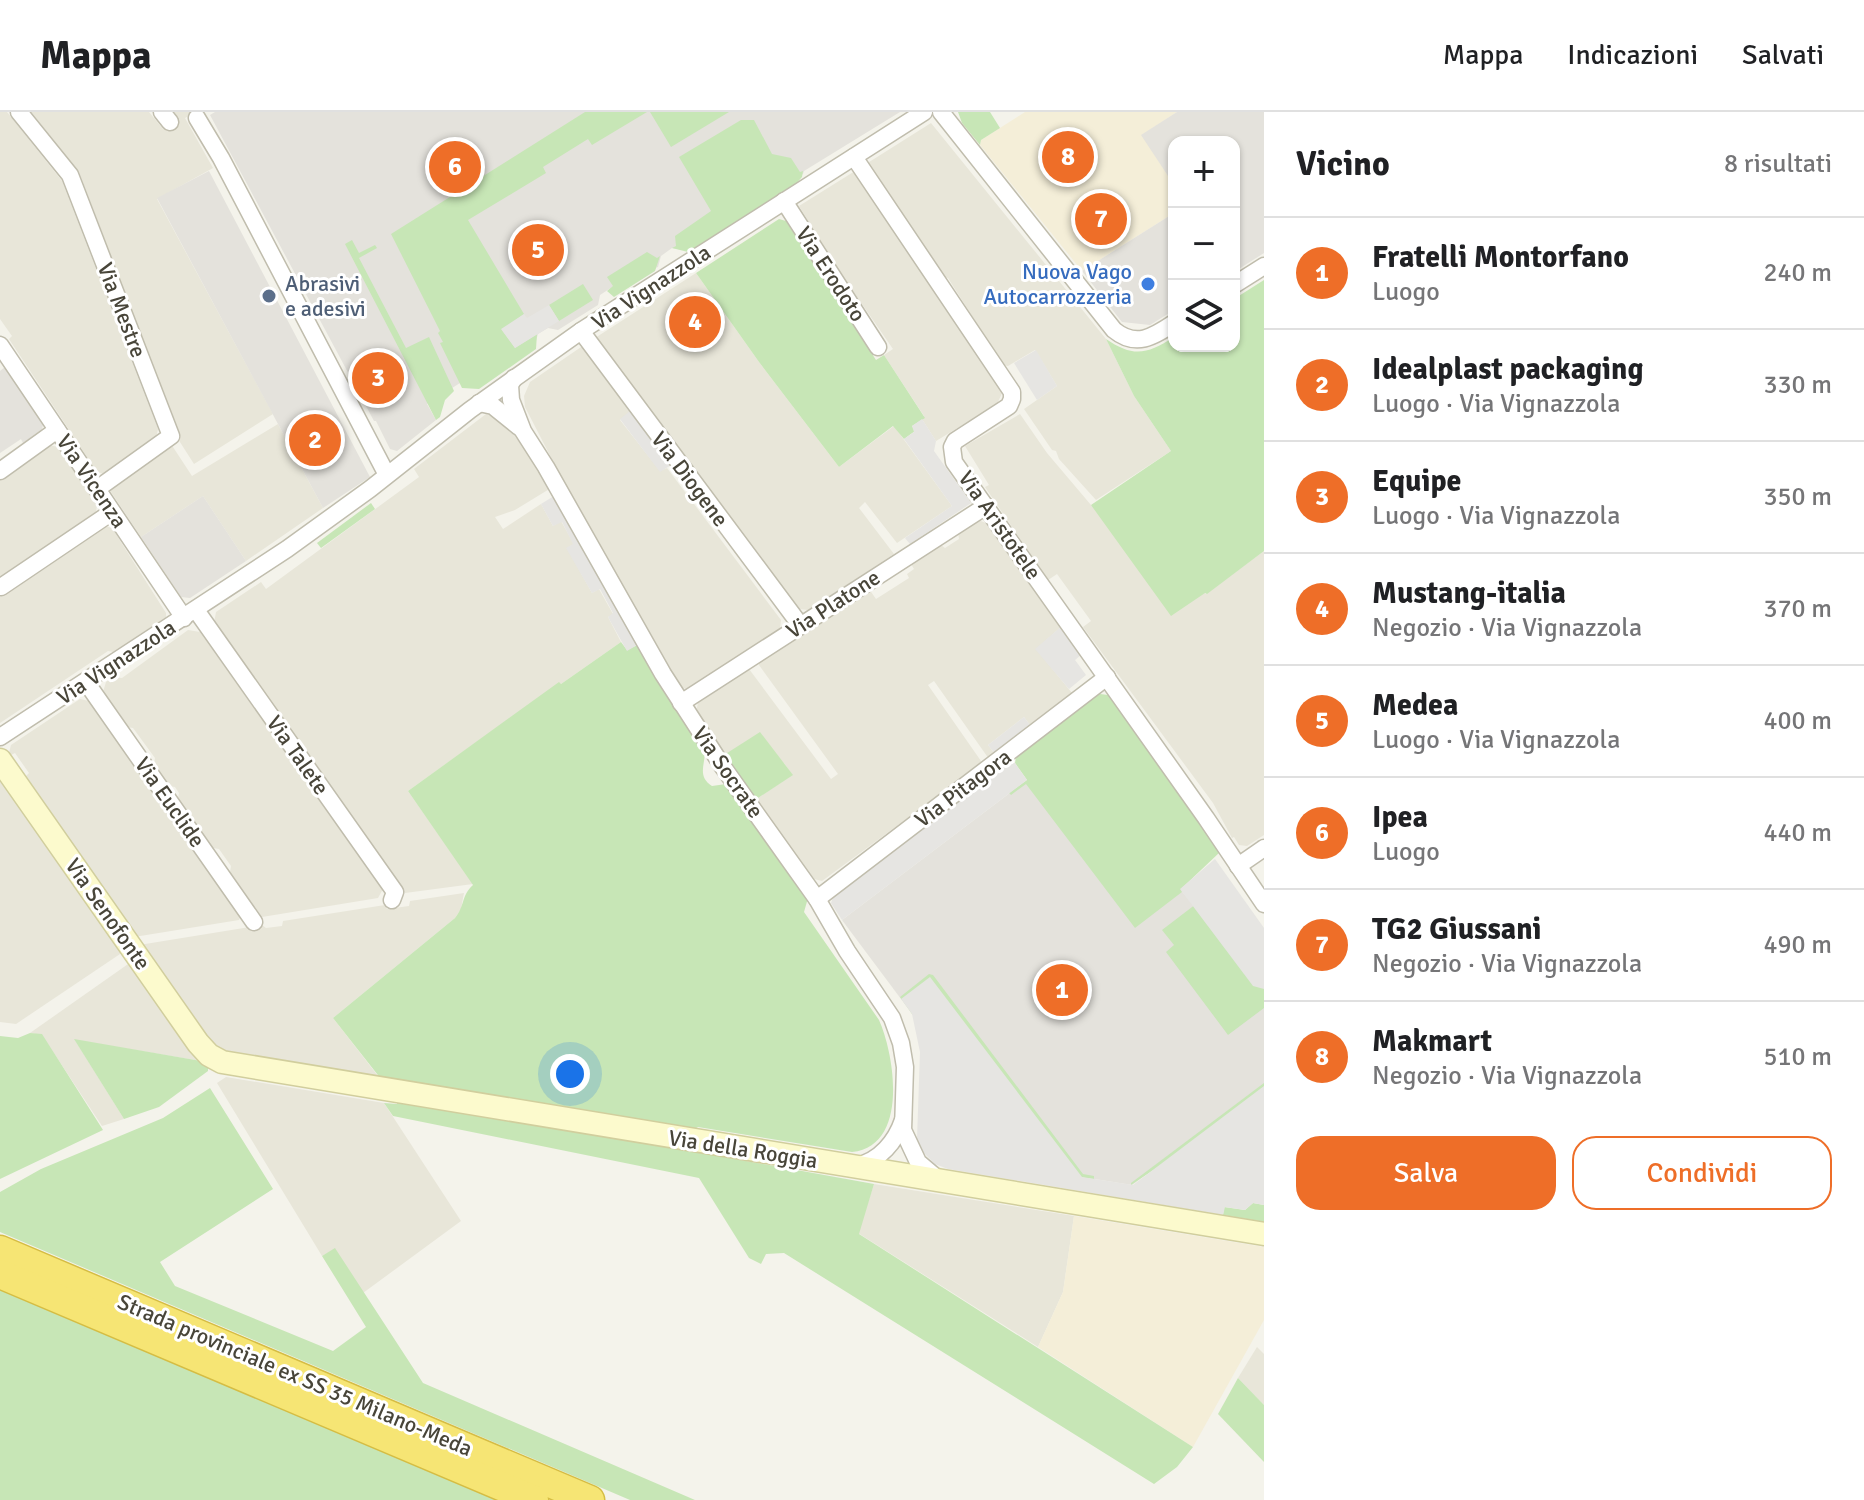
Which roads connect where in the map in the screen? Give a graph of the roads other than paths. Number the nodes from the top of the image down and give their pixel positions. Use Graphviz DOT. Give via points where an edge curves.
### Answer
graph roads {
  1 [pos="19,112"];
  2 [pos="924,112"];
  3 [pos="941,112"];
  4 [pos="197,118"];
  5 [pos="854,157"];
  6 [pos="784,201"];
  7 [pos="1264,266"];
  8 [pos="1240,281"];
  9 [pos="1168,327"];
  10 [pos="581,331"];
  11 [pos="878,347"];
  12 [pos="1,349"];
  13 [pos="514,378"];
  14 [pos="479,403"];
  15 [pos="57,430"];
  16 [pos="523,431"];
  17 [pos="0,471"];
  18 [pos="387,475"];
  19 [pos="97,489"];
  20 [pos="986,506"];
  21 [pos="112,512"];
  22 [pos="1,587"];
  23 [pos="190,614"];
  24 [pos="801,626"];
  25 [pos="1107,677"];
  26 [pos="86,682"];
  27 [pos="681,703"];
  28 [pos="0,737"];
  29 [pos="0,760"];
  30 [pos="1264,848"];
  31 [pos="1238,866"];
  32 [pos="817,899"];
  33 [pos="392,900"];
  34 [pos="1264,904"];
  35 [pos="254,922"];
  36 [pos="222,1062"];
  37 [pos="903,1118"];
  38 [pos="912,1152"];
  39 [pos="888,1166"];
  40 [pos="942,1181"];
  41 [pos="1264,1234"];
  42 [pos="0,1250"];
  43 [pos="0,1274"];
  44 [pos="534,1500"];
  45 [pos="590,1500"];
  1 -- 19 [label="street, Via Mestre" via="70,175 171,436"];
  2 -- 5 [label="street, Via Vignazzola"];
  3 -- 9 [label="street" via="1124,337 1146,340"];
  4 -- 18 [label="street"];
  5 -- 6 [label="street, Via Vignazzola"];
  5 -- 20 [label="street, Via Aristotele" via="1012,392 1009,406 952,447 954,462"];
  6 -- 10 [label="street, Via Vignazzola"];
  6 -- 11 [label="street, Via Erodoto"];
  7 -- 8 [label="street"];
  10 -- 13 [label="street, Via Vignazzola"];
  10 -- 24 [label="street, Via Diogene"];
  12 -- 15 [label="street, Via Vicenza"];
  13 -- 14 [label="street, Via Vignazzola"];
  13 -- 16 [label="street, Via Socrate" via="511,400"];
  14 -- 16 [label="street, Via Socrate" via="493,406"];
  14 -- 18 [label="street, Via Vignazzola"];
  15 -- 17 [label="street"];
  15 -- 19 [label="street, Via Vicenza"];
  16 -- 27 [label="street, Via Socrate"];
  18 -- 23 [label="street, Via Vignazzola"];
  19 -- 21 [label="street, Via Vicenza"];
  20 -- 24 [label="street, Via Platone"];
  20 -- 25 [label="street, Via Aristotele"];
  21 -- 22 [label="street"];
  21 -- 23 [label="street, Via Vicenza"];
  23 -- 26 [label="street, Via Vignazzola"];
  23 -- 33 [label="street, Via Talete" via="395,892"];
  24 -- 27 [label="street, Via Platone"];
  25 -- 31 [label="street, Via Aristotele"];
  25 -- 32 [label="street, Via Pitagora"];
  26 -- 28 [label="street, Via Vignazzola"];
  26 -- 35 [label="street, Via Euclide"];
  27 -- 32 [label="street, Via Socrate"];
  29 -- 36 [label="street, Via Senofonte" via="198,1043"];
  30 -- 31 [label="street"];
  31 -- 34 [label="street, Via Aristotele"];
  32 -- 37 [label="street, Via Socrate" via="896,1027 905,1067"];
  36 -- 39 [label="street, Via della Roggia" via="854,1167"];
  37 -- 38 [label="street, Via Socrate"];
  37 -- 39 [label="street, Via Socrate"];
  38 -- 39 [label="street" via="913,1167"];
  38 -- 40 [label="street"];
  39 -- 40 [label="street, Via della Roggia"];
  40 -- 41 [label="street, Via della Roggia"];
  42 -- 45 [label="highway, Strada provinciale ex SS 35 Milano-Meda"];
  43 -- 44 [label="highway, Strada provinciale ex SS 35 Milano-Meda"];
}
